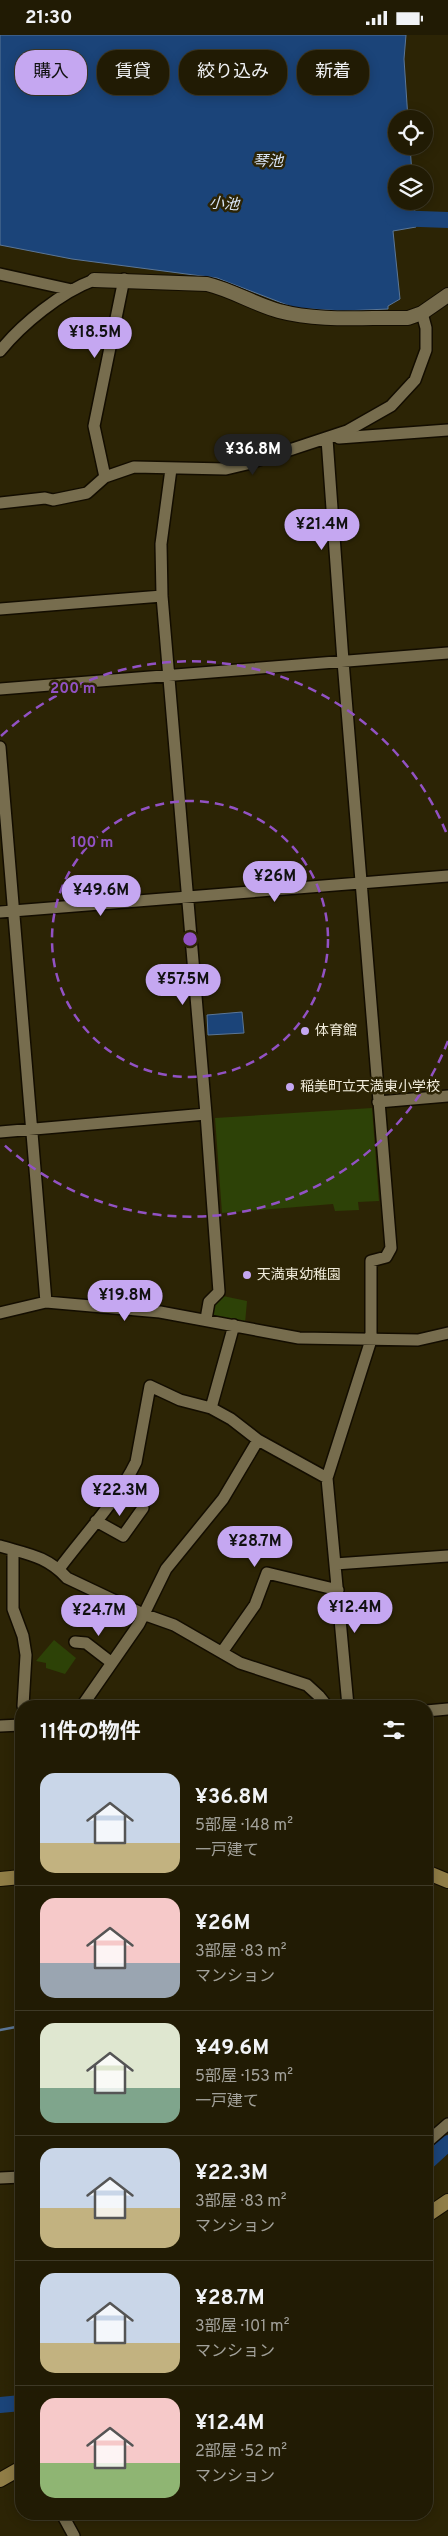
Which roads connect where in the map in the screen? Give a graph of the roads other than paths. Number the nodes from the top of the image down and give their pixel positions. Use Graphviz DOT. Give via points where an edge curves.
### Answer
graph roads {
  1 [pos="0,274"];
  2 [pos="94,279"];
  3 [pos="124,279"];
  4 [pos="72,290"];
  5 [pos="448,295"];
  6 [pos="422,313"];
  7 [pos="0,351"];
  8 [pos="448,430"];
  9 [pos="327,439"];
  10 [pos="171,469"];
  11 [pos="105,477"];
  12 [pos="0,503"];
  13 [pos="162,596"];
  14 [pos="0,609"];
  15 [pos="448,653"];
  16 [pos="343,661"];
  17 [pos="169,677"];
  18 [pos="0,689"];
  19 [pos="0,747"];
  20 [pos="448,876"];
  21 [pos="362,883"];
  22 [pos="187,896"];
  23 [pos="13,911"];
  24 [pos="0,912"];
  25 [pos="448,1096"];
  26 [pos="378,1102"];
  27 [pos="206,1114"];
  28 [pos="31,1129"];
  29 [pos="0,1132"];
  30 [pos="46,1302"];
  31 [pos="0,1313"];
  32 [pos="206,1319"];
  33 [pos="234,1325"];
  34 [pos="448,1333"];
  35 [pos="371,1340"];
  36 [pos="211,1408"];
  37 [pos="258,1440"];
  38 [pos="327,1478"];
  39 [pos="144,1508"];
  40 [pos="96,1521"];
  41 [pos="0,1547"];
  42 [pos="13,1550"];
  43 [pos="448,1555"];
  44 [pos="335,1564"];
  45 [pos="59,1569"];
  46 [pos="338,1590"];
  47 [pos="144,1614"];
  48 [pos="75,1642"];
  49 [pos="222,1652"];
  50 [pos="112,1663"];
  51 [pos="22,1700"];
  52 [pos="86,1700"];
  53 [pos="322,1700"];
  54 [pos="347,1700"];
  55 [pos="448,1709"];
  56 [pos="433,1710"];
  57 [pos="15,1725"];
  58 [pos="0,1726"];
  59 [pos="433,1875"];
  60 [pos="15,1878"];
  61 [pos="0,1879"];
  62 [pos="448,1881"];
  63 [pos="448,2124"];
  64 [pos="433,2137"];
  65 [pos="15,2177"];
  66 [pos="0,2178"];
  67 [pos="448,2201"];
  68 [pos="433,2211"];
  69 [pos="15,2471"];
  70 [pos="0,2480"];
  71 [pos="65,2520"];
  72 [pos="74,2536"];
  1 -- 4 [label="street"];
  2 -- 3 [label="street"];
  2 -- 4 [label="street"];
  3 -- 6 [label="street" via="207,284 225,288 278,311 302,316 408,318"];
  3 -- 11 [label="street" via="94,426"];
  4 -- 7 [label="street" via="11,337"];
  5 -- 6 [label="street"];
  6 -- 9 [label="street" via="426,350 415,379 391,406"];
  8 -- 9 [label="street"];
  9 -- 10 [label="street" via="226,469"];
  9 -- 16 [label="street"];
  10 -- 11 [label="street" via="134,467"];
  10 -- 13 [label="street" via="161,544"];
  11 -- 12 [label="street" via="88,493 53,500"];
  13 -- 14 [label="street"];
  13 -- 17 [label="street"];
  15 -- 16 [label="street"];
  16 -- 17 [label="street"];
  16 -- 21 [label="street"];
  17 -- 18 [label="street"];
  17 -- 22 [label="street"];
  19 -- 23 [label="street"];
  20 -- 21 [label="street"];
  21 -- 22 [label="street"];
  21 -- 26 [label="street"];
  22 -- 23 [label="street"];
  22 -- 27 [label="street"];
  23 -- 24 [label="street"];
  23 -- 28 [label="street"];
  25 -- 26 [label="street"];
  26 -- 35 [label="street" via="391,1248 386,1257 371,1261"];
  27 -- 28 [label="street"];
  27 -- 32 [label="street" via="219,1291 209,1303"];
  28 -- 29 [label="street"];
  28 -- 30 [label="street"];
  30 -- 31 [label="street"];
  30 -- 32 [label="street"];
  32 -- 33 [label="street"];
  33 -- 35 [label="street" via="299,1338"];
  33 -- 36 [label="street"];
  34 -- 35 [label="street" via="418,1340"];
  35 -- 38 [label="street"];
  36 -- 37 [label="street"];
  36 -- 40 [label="street" via="180,1400 150,1386 136,1462 113,1501"];
  37 -- 38 [label="street"];
  37 -- 47 [label="street" via="223,1499 166,1569"];
  38 -- 44 [label="street"];
  39 -- 40 [label="street" via="123,1536"];
  40 -- 45 [label="street"];
  41 -- 42 [label="street"];
  42 -- 45 [label="street" via="33,1554"];
  42 -- 51 [label="street" via="13,1609 26,1655"];
  43 -- 44 [label="street"];
  44 -- 46 [label="street"];
  45 -- 47 [label="street" via="66,1578"];
  46 -- 49 [label="street" via="267,1573 255,1605"];
  46 -- 54 [label="street"];
  47 -- 49 [label="street" via="174,1625"];
  47 -- 50 [label="street"];
  48 -- 50 [label="street" via="86,1643"];
  49 -- 53 [label="street" via="240,1663 307,1685"];
  50 -- 52 [label="street"];
  55 -- 56 [label="street"];
  57 -- 58 [label="street"];
  59 -- 62 [label="main road"];
  60 -- 61 [label="main road"];
  63 -- 64 [label="street"];
  65 -- 66 [label="street"];
  67 -- 68 [label="main road"];
  69 -- 70 [label="main road"];
  71 -- 72 [label="street"];
}
